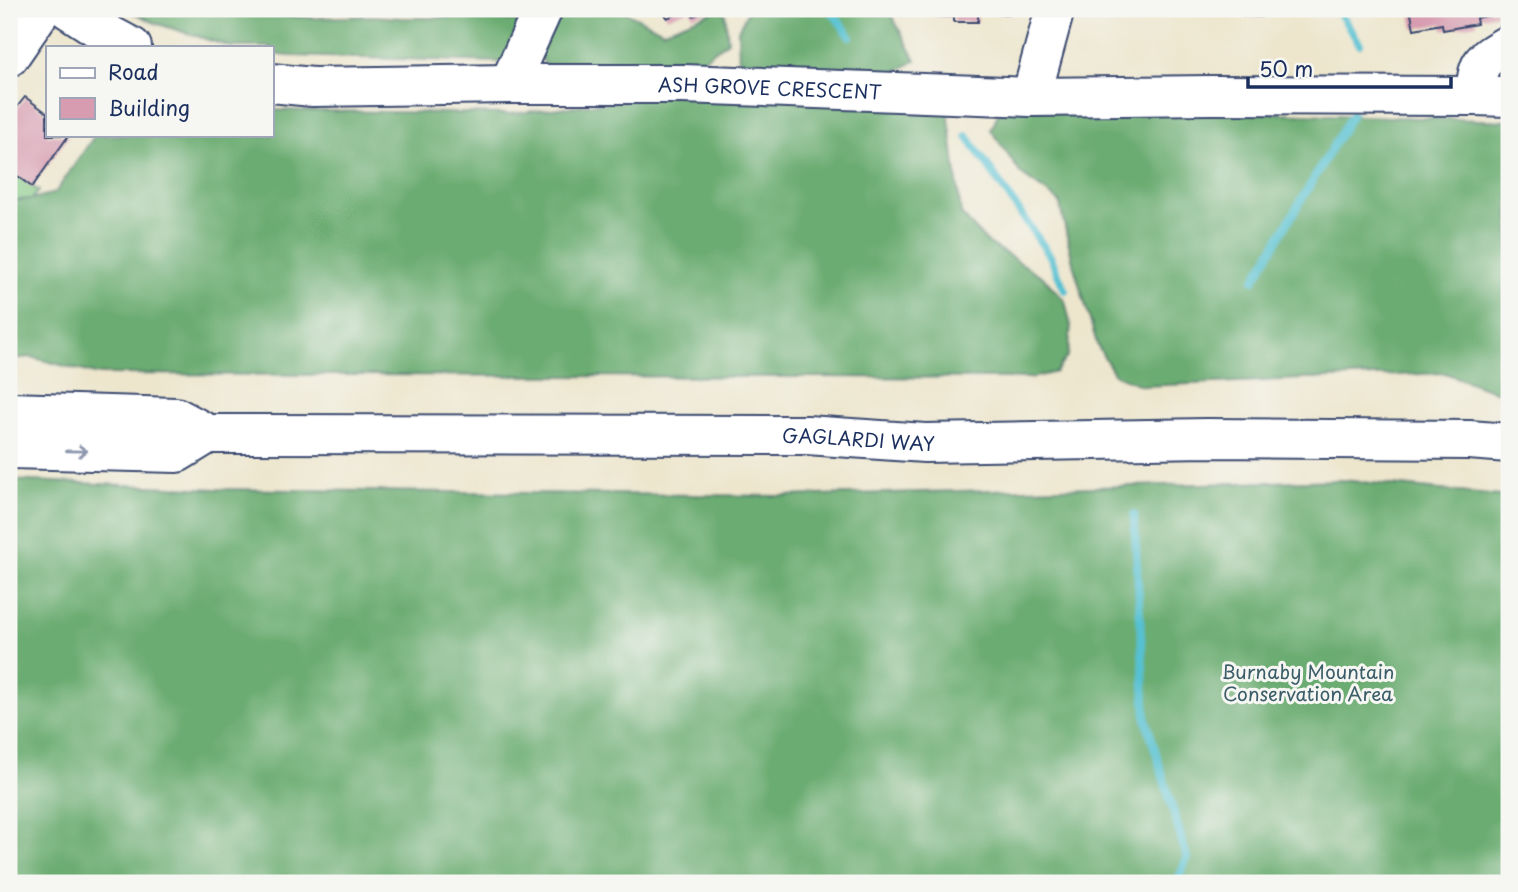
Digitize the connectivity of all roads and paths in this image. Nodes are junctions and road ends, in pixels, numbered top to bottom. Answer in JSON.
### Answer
{"nodes":[{"id":1,"x":42,"y":9,"type":"edge"},
{"id":2,"x":68,"y":9,"type":"edge"},
{"id":3,"x":543,"y":9,"type":"edge"},
{"id":4,"x":1055,"y":9,"type":"edge"},
{"id":5,"x":1509,"y":44,"type":"edge"},
{"id":6,"x":130,"y":46,"type":"edge"},
{"id":7,"x":9,"y":57,"type":"edge"},
{"id":8,"x":273,"y":83,"type":"edge"},
{"id":9,"x":509,"y":84,"type":"junction"},
{"id":10,"x":1031,"y":97,"type":"junction"},
{"id":11,"x":1492,"y":97,"type":"edge"},
{"id":12,"x":9,"y":412,"type":"edge"},
{"id":13,"x":208,"y":434,"type":"junction"},
{"id":14,"x":1509,"y":443,"type":"edge"},
{"id":15,"x":9,"y":449,"type":"edge"}],
"edges":[{"from":1,"to":7,"type":"main road"},
{"from":2,"to":6,"type":"main road"},
{"from":3,"to":9,"type":"main road"},
{"from":4,"to":10,"type":"main road"},
{"from":5,"to":11,"type":"main road","name":"ASH GROVE CRESCENT"},
{"from":8,"to":9,"type":"main road","name":"ASH GROVE CRESCENT"},
{"from":9,"to":10,"type":"main road","name":"ASH GROVE CRESCENT"},
{"from":10,"to":11,"type":"main road","name":"ASH GROVE CRESCENT"},
{"from":12,"to":13,"type":"main road","name":"GAGLARDI WAY"},
{"from":13,"to":14,"type":"main road","name":"GAGLARDI WAY"},
{"from":15,"to":13,"type":"main road","one_way":true}]}
